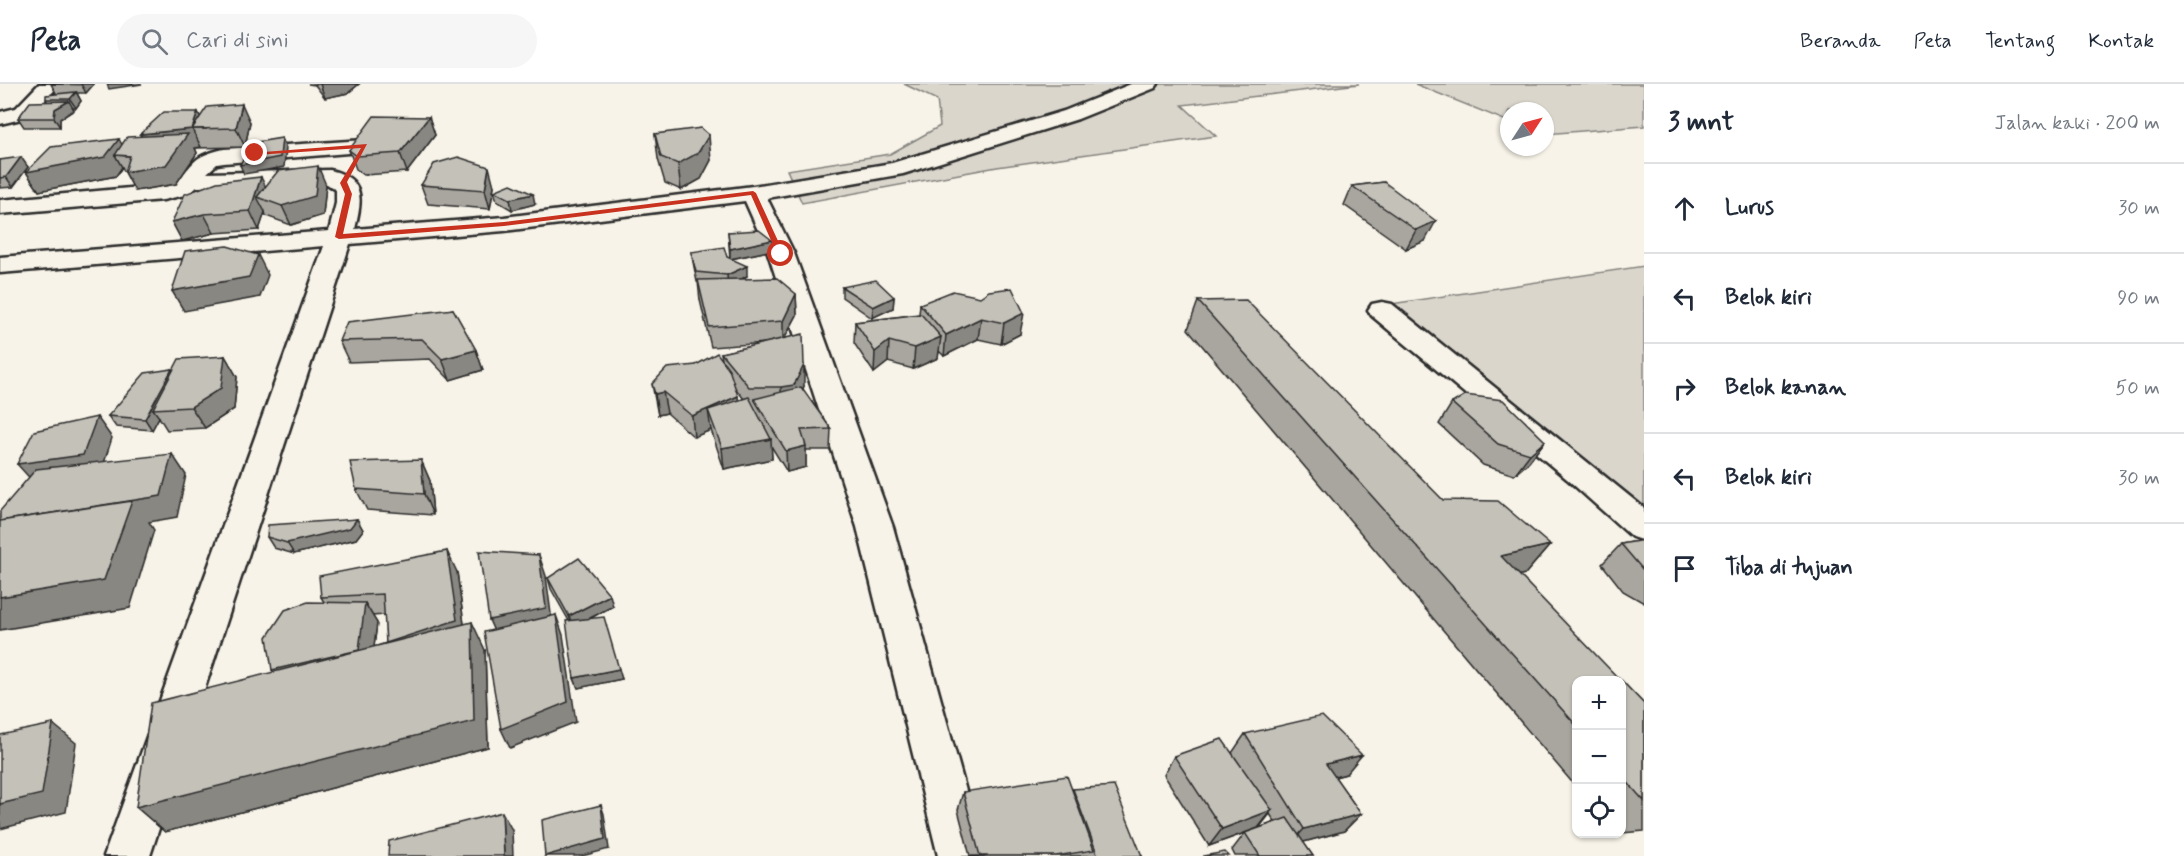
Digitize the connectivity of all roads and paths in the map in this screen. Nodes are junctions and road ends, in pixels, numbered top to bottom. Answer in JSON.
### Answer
{"nodes":[{"id":1,"x":50,"y":84,"type":"edge"},
{"id":2,"x":1148,"y":84,"type":"edge"},
{"id":3,"x":0,"y":118,"type":"edge"},
{"id":4,"x":191,"y":180,"type":"junction"},
{"id":5,"x":343,"y":183,"type":"junction"},
{"id":6,"x":753,"y":193,"type":"junction"},
{"id":7,"x":0,"y":207,"type":"edge"},
{"id":8,"x":339,"y":237,"type":"junction"},
{"id":9,"x":0,"y":265,"type":"edge"},
{"id":10,"x":1382,"y":310,"type":"dead end"},
{"id":11,"x":1644,"y":528,"type":"edge"},
{"id":12,"x":128,"y":856,"type":"edge"},
{"id":13,"x":961,"y":856,"type":"edge"}],
"edges":[{"from":1,"to":3,"type":"street"},
{"from":2,"to":6,"type":"street"},
{"from":4,"to":5,"type":"street"},
{"from":4,"to":5,"type":"street"},
{"from":4,"to":7,"type":"street"},
{"from":5,"to":8,"type":"street"},
{"from":6,"to":8,"type":"street"},
{"from":6,"to":13,"type":"street"},
{"from":8,"to":9,"type":"street"},
{"from":8,"to":12,"type":"street"},
{"from":10,"to":11,"type":"street"}]}
